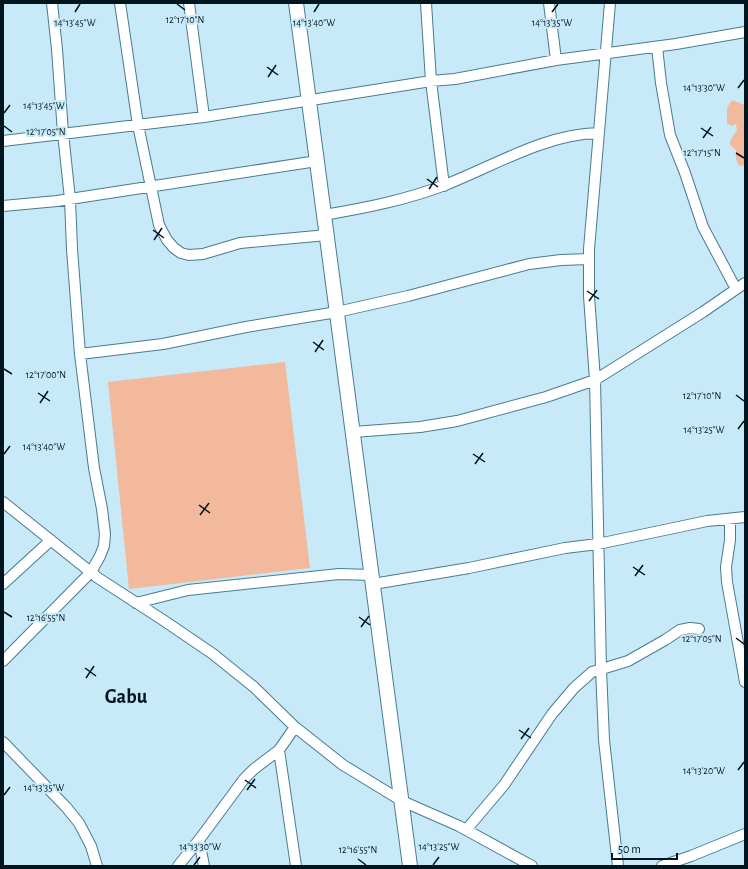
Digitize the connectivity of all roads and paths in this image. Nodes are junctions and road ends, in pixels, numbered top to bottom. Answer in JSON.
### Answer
{"nodes":[{"id":1,"x":52,"y":3,"type":"edge"},
{"id":2,"x":120,"y":3,"type":"edge"},
{"id":3,"x":189,"y":3,"type":"edge"},
{"id":4,"x":296,"y":3,"type":"edge"},
{"id":5,"x":426,"y":3,"type":"edge"},
{"id":6,"x":549,"y":3,"type":"edge"},
{"id":7,"x":610,"y":3,"type":"edge"},
{"id":8,"x":745,"y":32,"type":"edge"},
{"id":9,"x":657,"y":46,"type":"junction"},
{"id":10,"x":606,"y":53,"type":"junction"},
{"id":11,"x":556,"y":60,"type":"junction"},
{"id":12,"x":431,"y":81,"type":"junction"},
{"id":13,"x":309,"y":100,"type":"junction"},
{"id":14,"x":204,"y":117,"type":"junction"},
{"id":15,"x":138,"y":125,"type":"junction"},
{"id":16,"x":63,"y":133,"type":"junction"},
{"id":17,"x":598,"y":133,"type":"junction"},
{"id":18,"x":3,"y":141,"type":"edge"},
{"id":19,"x":317,"y":161,"type":"junction"},
{"id":20,"x":444,"y":186,"type":"junction"},
{"id":21,"x":151,"y":187,"type":"junction"},
{"id":22,"x":70,"y":199,"type":"junction"},
{"id":23,"x":3,"y":206,"type":"edge"},
{"id":24,"x":324,"y":215,"type":"junction"},
{"id":25,"x":327,"y":235,"type":"junction"},
{"id":26,"x":589,"y":259,"type":"junction"},
{"id":27,"x":745,"y":283,"type":"edge"},
{"id":28,"x":736,"y":290,"type":"junction"},
{"id":29,"x":337,"y":312,"type":"junction"},
{"id":30,"x":80,"y":354,"type":"junction"},
{"id":31,"x":595,"y":380,"type":"junction"},
{"id":32,"x":353,"y":432,"type":"junction"},
{"id":33,"x":3,"y":502,"type":"edge"},
{"id":34,"x":745,"y":517,"type":"edge"},
{"id":35,"x":730,"y":518,"type":"junction"},
{"id":36,"x":51,"y":540,"type":"junction"},
{"id":37,"x":598,"y":544,"type":"junction"},
{"id":38,"x":91,"y":572,"type":"junction"},
{"id":39,"x":372,"y":579,"type":"junction"},
{"id":40,"x":3,"y":584,"type":"edge"},
{"id":41,"x":136,"y":603,"type":"junction"},
{"id":42,"x":699,"y":629,"type":"dead end"},
{"id":43,"x":3,"y":661,"type":"edge"},
{"id":44,"x":601,"y":669,"type":"junction"},
{"id":45,"x":745,"y":682,"type":"edge"},
{"id":46,"x":295,"y":727,"type":"junction"},
{"id":47,"x":3,"y":742,"type":"edge"},
{"id":48,"x":279,"y":750,"type":"junction"},
{"id":49,"x":402,"y":801,"type":"junction"},
{"id":50,"x":466,"y":830,"type":"junction"},
{"id":51,"x":745,"y":834,"type":"edge"},
{"id":52,"x":199,"y":840,"type":"junction"},
{"id":53,"x":96,"y":866,"type":"edge"},
{"id":54,"x":178,"y":866,"type":"edge"},
{"id":55,"x":204,"y":866,"type":"edge"},
{"id":56,"x":296,"y":866,"type":"edge"},
{"id":57,"x":410,"y":866,"type":"edge"},
{"id":58,"x":532,"y":866,"type":"edge"},
{"id":59,"x":618,"y":866,"type":"edge"},
{"id":60,"x":662,"y":866,"type":"edge"}],
"edges":[{"from":1,"to":16,"type":"street"},
{"from":2,"to":15,"type":"street"},
{"from":3,"to":14,"type":"street"},
{"from":4,"to":13,"type":"main road"},
{"from":5,"to":12,"type":"street"},
{"from":6,"to":11,"type":"street"},
{"from":7,"to":10,"type":"street"},
{"from":8,"to":9,"type":"street"},
{"from":9,"to":10,"type":"street"},
{"from":9,"to":28,"type":"street"},
{"from":10,"to":11,"type":"street"},
{"from":10,"to":17,"type":"street"},
{"from":11,"to":12,"type":"street"},
{"from":12,"to":13,"type":"street"},
{"from":12,"to":20,"type":"street"},
{"from":13,"to":14,"type":"street"},
{"from":13,"to":19,"type":"main road"},
{"from":14,"to":15,"type":"street"},
{"from":15,"to":16,"type":"street"},
{"from":15,"to":21,"type":"street"},
{"from":16,"to":18,"type":"street"},
{"from":16,"to":22,"type":"street"},
{"from":17,"to":20,"type":"street"},
{"from":17,"to":26,"type":"street"},
{"from":19,"to":21,"type":"street"},
{"from":19,"to":24,"type":"main road"},
{"from":20,"to":24,"type":"street"},
{"from":21,"to":22,"type":"street"},
{"from":21,"to":25,"type":"street"},
{"from":22,"to":23,"type":"street"},
{"from":22,"to":30,"type":"street"},
{"from":24,"to":25,"type":"main road"},
{"from":25,"to":29,"type":"main road"},
{"from":26,"to":29,"type":"street"},
{"from":26,"to":31,"type":"street"},
{"from":27,"to":28,"type":"street"},
{"from":28,"to":31,"type":"street"},
{"from":29,"to":30,"type":"street"},
{"from":29,"to":32,"type":"main road"},
{"from":30,"to":38,"type":"street"},
{"from":31,"to":32,"type":"street"},
{"from":31,"to":37,"type":"street"},
{"from":32,"to":39,"type":"main road"},
{"from":33,"to":36,"type":"street"},
{"from":34,"to":35,"type":"street"},
{"from":35,"to":37,"type":"street"},
{"from":35,"to":45,"type":"street"},
{"from":36,"to":38,"type":"street"},
{"from":36,"to":40,"type":"street"},
{"from":37,"to":39,"type":"street"},
{"from":37,"to":44,"type":"street"},
{"from":38,"to":41,"type":"street"},
{"from":38,"to":43,"type":"street"},
{"from":39,"to":41,"type":"street"},
{"from":39,"to":49,"type":"main road"},
{"from":41,"to":46,"type":"street"},
{"from":42,"to":44,"type":"street"},
{"from":44,"to":50,"type":"street"},
{"from":44,"to":59,"type":"street"},
{"from":46,"to":48,"type":"street"},
{"from":46,"to":49,"type":"street"},
{"from":47,"to":53,"type":"street"},
{"from":48,"to":52,"type":"street"},
{"from":48,"to":56,"type":"street"},
{"from":49,"to":50,"type":"street"},
{"from":49,"to":57,"type":"main road"},
{"from":50,"to":58,"type":"street"},
{"from":51,"to":60,"type":"street"},
{"from":52,"to":54,"type":"street"},
{"from":52,"to":55,"type":"street"}]}
